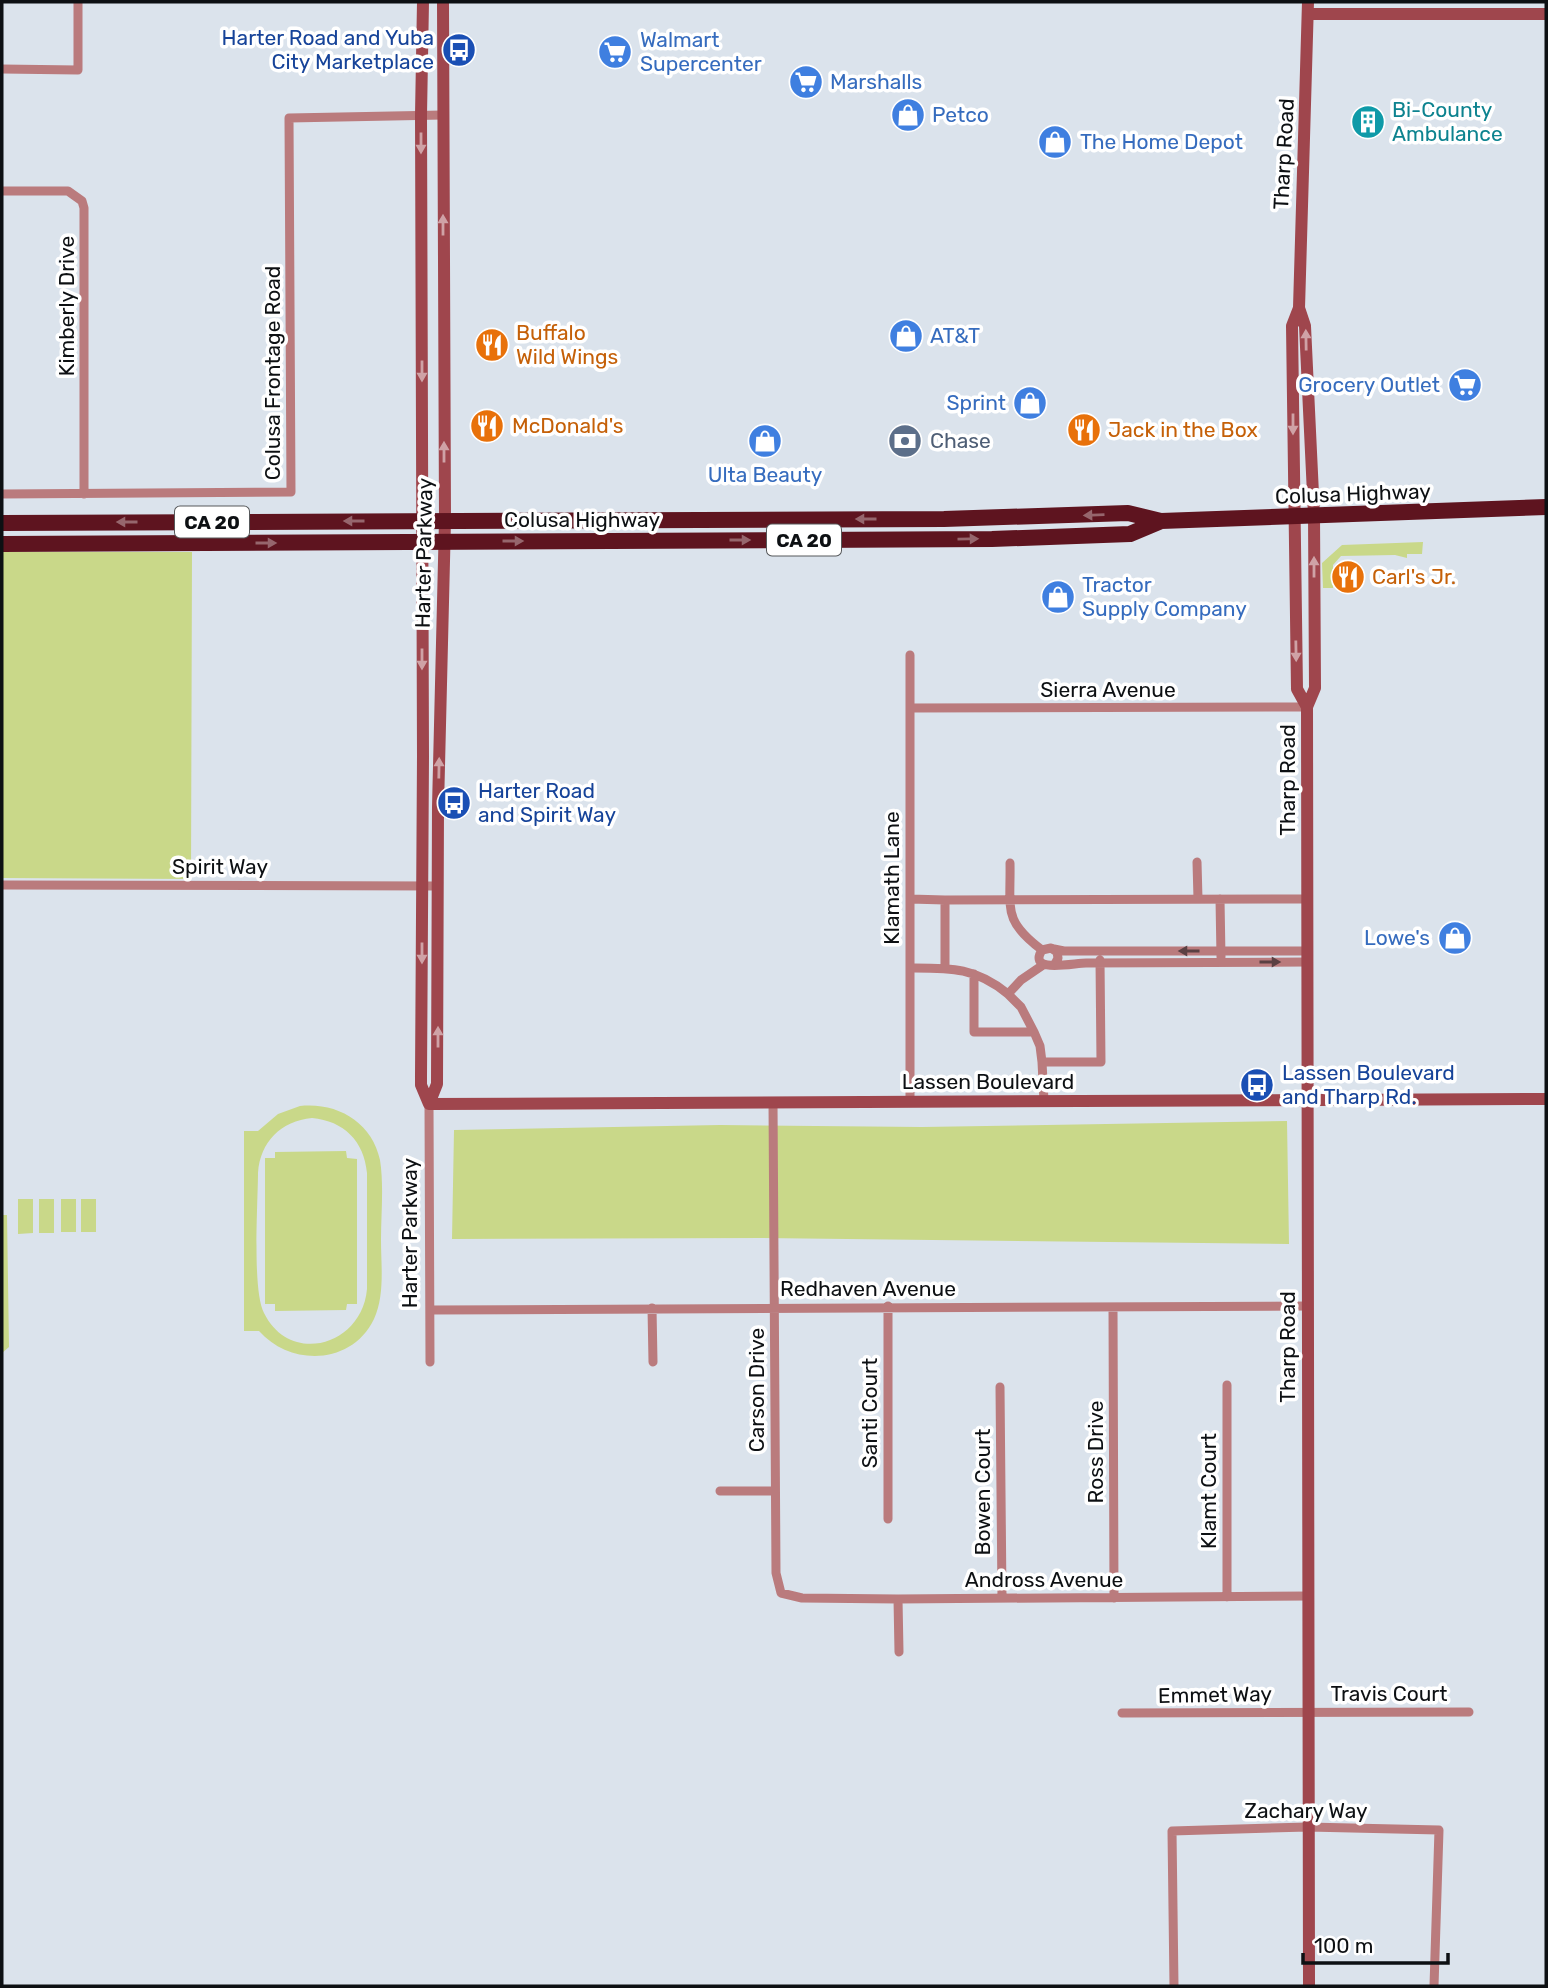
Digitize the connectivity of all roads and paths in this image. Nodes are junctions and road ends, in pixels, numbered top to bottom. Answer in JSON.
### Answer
{"nodes":[{"id":1,"x":78,"y":2,"type":"edge"},
{"id":2,"x":424,"y":2,"type":"edge"},
{"id":3,"x":443,"y":2,"type":"edge"},
{"id":4,"x":1308,"y":8,"type":"edge"},
{"id":5,"x":1546,"y":14,"type":"edge"},
{"id":6,"x":2,"y":69,"type":"edge"},
{"id":7,"x":421,"y":115,"type":"junction"},
{"id":8,"x":443,"y":115,"type":"junction"},
{"id":9,"x":2,"y":191,"type":"edge"},
{"id":10,"x":1299,"y":308,"type":"junction"},
{"id":11,"x":2,"y":494,"type":"edge"},
{"id":12,"x":84,"y":494,"type":"junction"},
{"id":13,"x":1546,"y":508,"type":"edge"},
{"id":14,"x":1314,"y":515,"type":"junction"},
{"id":15,"x":1294,"y":516,"type":"junction"},
{"id":16,"x":445,"y":520,"type":"junction"},
{"id":17,"x":422,"y":521,"type":"junction"},
{"id":18,"x":1161,"y":522,"type":"junction"},
{"id":19,"x":2,"y":523,"type":"edge"},
{"id":20,"x":444,"y":541,"type":"junction"},
{"id":21,"x":422,"y":542,"type":"junction"},
{"id":22,"x":2,"y":544,"type":"edge"},
{"id":23,"x":910,"y":654,"type":"dead end"},
{"id":24,"x":1307,"y":707,"type":"junction"},
{"id":25,"x":910,"y":708,"type":"junction"},
{"id":26,"x":1198,"y":862,"type":"dead end"},
{"id":27,"x":1010,"y":863,"type":"dead end"},
{"id":28,"x":2,"y":885,"type":"edge"},
{"id":29,"x":421,"y":885,"type":"junction"},
{"id":30,"x":438,"y":886,"type":"junction"},
{"id":31,"x":910,"y":899,"type":"junction"},
{"id":32,"x":1198,"y":899,"type":"junction"},
{"id":33,"x":1220,"y":899,"type":"junction"},
{"id":34,"x":1307,"y":899,"type":"junction"},
{"id":35,"x":945,"y":900,"type":"junction"},
{"id":36,"x":1010,"y":900,"type":"junction"},
{"id":37,"x":1054,"y":949,"type":"junction"},
{"id":38,"x":1042,"y":950,"type":"junction"},
{"id":39,"x":1100,"y":951,"type":"junction"},
{"id":40,"x":1221,"y":951,"type":"junction"},
{"id":41,"x":1307,"y":957,"type":"junction"},
{"id":42,"x":1221,"y":962,"type":"junction"},
{"id":43,"x":1100,"y":963,"type":"junction"},
{"id":44,"x":1055,"y":964,"type":"junction"},
{"id":45,"x":1043,"y":965,"type":"junction"},
{"id":46,"x":910,"y":968,"type":"junction"},
{"id":47,"x":945,"y":968,"type":"junction"},
{"id":48,"x":974,"y":974,"type":"junction"},
{"id":49,"x":1008,"y":994,"type":"junction"},
{"id":50,"x":1034,"y":1032,"type":"junction"},
{"id":51,"x":1042,"y":1062,"type":"junction"},
{"id":52,"x":1546,"y":1100,"type":"edge"},
{"id":53,"x":910,"y":1101,"type":"junction"},
{"id":54,"x":1044,"y":1101,"type":"junction"},
{"id":55,"x":1306,"y":1101,"type":"junction"},
{"id":56,"x":773,"y":1102,"type":"junction"},
{"id":57,"x":429,"y":1104,"type":"junction"},
{"id":58,"x":888,"y":1306,"type":"junction"},
{"id":59,"x":1307,"y":1306,"type":"junction"},
{"id":60,"x":774,"y":1307,"type":"junction"},
{"id":61,"x":1113,"y":1307,"type":"junction"},
{"id":62,"x":652,"y":1308,"type":"junction"},
{"id":63,"x":430,"y":1310,"type":"junction"},
{"id":64,"x":430,"y":1362,"type":"dead end"},
{"id":65,"x":653,"y":1363,"type":"dead end"},
{"id":66,"x":1227,"y":1385,"type":"dead end"},
{"id":67,"x":1000,"y":1387,"type":"dead end"},
{"id":68,"x":720,"y":1491,"type":"dead end"},
{"id":69,"x":775,"y":1491,"type":"junction"},
{"id":70,"x":888,"y":1519,"type":"dead end"},
{"id":71,"x":781,"y":1593,"type":"joint"},
{"id":72,"x":1308,"y":1596,"type":"junction"},
{"id":73,"x":1002,"y":1597,"type":"junction"},
{"id":74,"x":1227,"y":1597,"type":"junction"},
{"id":75,"x":1114,"y":1598,"type":"junction"},
{"id":76,"x":898,"y":1599,"type":"junction"},
{"id":77,"x":899,"y":1652,"type":"dead end"},
{"id":78,"x":1309,"y":1712,"type":"junction"},
{"id":79,"x":1469,"y":1712,"type":"dead end"},
{"id":80,"x":1122,"y":1713,"type":"dead end"},
{"id":81,"x":1308,"y":1827,"type":"junction"},
{"id":82,"x":1174,"y":1986,"type":"edge"},
{"id":83,"x":1309,"y":1986,"type":"edge"},
{"id":84,"x":1434,"y":1986,"type":"edge"}],
"edges":[{"from":1,"to":6,"type":"street"},
{"from":2,"to":7,"type":"street","name":"Harter Parkway"},
{"from":3,"to":8,"type":"street","name":"Harter Parkway"},
{"from":4,"to":5,"type":"street"},
{"from":4,"to":10,"type":"street","name":"Tharp Road"},
{"from":7,"to":8,"type":"street","name":"Colusa Frontage Road"},
{"from":7,"to":12,"type":"street","name":"Colusa Frontage Road"},
{"from":7,"to":17,"type":"street","name":"Harter Parkway","one_way":true},
{"from":16,"to":8,"type":"street","name":"Harter Parkway","one_way":true},
{"from":9,"to":12,"type":"street","name":"Kimberly Drive"},
{"from":14,"to":10,"type":"street","name":"Tharp Road","one_way":true},
{"from":10,"to":15,"type":"street","name":"Tharp Road","one_way":true},
{"from":11,"to":12,"type":"street","name":"Colusa Frontage Road"},
{"from":13,"to":14,"type":"highway","name":"Colusa Highway","number":"CA 20"},
{"from":14,"to":15,"type":"highway","name":"Colusa Highway","number":"CA 20"},
{"from":24,"to":14,"type":"street","name":"Tharp Road","one_way":true},
{"from":15,"to":18,"type":"highway","name":"Colusa Highway","number":"CA 20"},
{"from":15,"to":24,"type":"street","name":"Tharp Road","one_way":true},
{"from":16,"to":17,"type":"highway","name":"Colusa Highway","number":"CA 20"},
{"from":18,"to":16,"type":"highway","name":"Colusa Highway","number":"CA 20","one_way":true},
{"from":16,"to":20,"type":"street","name":"Harter Parkway"},
{"from":17,"to":19,"type":"highway","number":"CA 20","one_way":true},
{"from":17,"to":21,"type":"street","name":"Harter Parkway"},
{"from":20,"to":18,"type":"highway","name":"Colusa Highway","number":"CA 20","one_way":true},
{"from":20,"to":21,"type":"highway","name":"Colusa Highway","number":"CA 20"},
{"from":30,"to":20,"type":"street","name":"Harter Parkway","one_way":true},
{"from":22,"to":21,"type":"highway","name":"Colusa Highway","number":"CA 20","one_way":true},
{"from":21,"to":29,"type":"street","name":"Harter Parkway","one_way":true},
{"from":23,"to":25,"type":"street","name":"Klamath Lane"},
{"from":24,"to":25,"type":"street","name":"Sierra Avenue"},
{"from":24,"to":34,"type":"street","name":"Tharp Road"},
{"from":25,"to":31,"type":"street","name":"Klamath Lane"},
{"from":26,"to":32,"type":"street"},
{"from":27,"to":36,"type":"street"},
{"from":28,"to":29,"type":"street","name":"Spirit Way"},
{"from":29,"to":30,"type":"street","name":"Spirit Way"},
{"from":29,"to":57,"type":"street","name":"Harter Parkway","one_way":true},
{"from":57,"to":30,"type":"street","name":"Harter Parkway","one_way":true},
{"from":31,"to":35,"type":"street"},
{"from":31,"to":46,"type":"street","name":"Klamath Lane"},
{"from":32,"to":33,"type":"street"},
{"from":32,"to":36,"type":"street"},
{"from":33,"to":34,"type":"street"},
{"from":33,"to":40,"type":"street"},
{"from":34,"to":41,"type":"street","name":"Tharp Road"},
{"from":35,"to":36,"type":"street"},
{"from":35,"to":47,"type":"street"},
{"from":36,"to":38,"type":"street"},
{"from":37,"to":38,"type":"street"},
{"from":37,"to":39,"type":"street"},
{"from":37,"to":44,"type":"street"},
{"from":38,"to":45,"type":"street"},
{"from":40,"to":39,"type":"street","one_way":true},
{"from":39,"to":43,"type":"street"},
{"from":40,"to":41,"type":"street"},
{"from":40,"to":42,"type":"street"},
{"from":42,"to":41,"type":"street","one_way":true},
{"from":41,"to":55,"type":"street","name":"Tharp Road"},
{"from":42,"to":43,"type":"street"},
{"from":43,"to":44,"type":"street"},
{"from":43,"to":51,"type":"street"},
{"from":44,"to":45,"type":"street"},
{"from":45,"to":49,"type":"street"},
{"from":46,"to":47,"type":"street"},
{"from":46,"to":53,"type":"street","name":"Klamath Lane"},
{"from":47,"to":48,"type":"street"},
{"from":48,"to":49,"type":"street"},
{"from":48,"to":50,"type":"street"},
{"from":49,"to":50,"type":"street"},
{"from":50,"to":51,"type":"street"},
{"from":51,"to":54,"type":"street"},
{"from":52,"to":55,"type":"street","name":"Lassen Boulevard"},
{"from":53,"to":54,"type":"street","name":"Lassen Boulevard"},
{"from":53,"to":56,"type":"street","name":"Lassen Boulevard"},
{"from":54,"to":55,"type":"street","name":"Lassen Boulevard"},
{"from":55,"to":59,"type":"street","name":"Tharp Road"},
{"from":56,"to":57,"type":"street","name":"Lassen Boulevard"},
{"from":56,"to":60,"type":"street","name":"Carson Drive"},
{"from":57,"to":63,"type":"street","name":"Harter Parkway"},
{"from":58,"to":60,"type":"street","name":"Redhaven Avenue"},
{"from":58,"to":61,"type":"street","name":"Redhaven Avenue"},
{"from":58,"to":70,"type":"street","name":"Santi Court"},
{"from":59,"to":61,"type":"street","name":"Redhaven Avenue"},
{"from":59,"to":72,"type":"street","name":"Tharp Road"},
{"from":60,"to":62,"type":"street","name":"Redhaven Avenue"},
{"from":60,"to":69,"type":"street","name":"Carson Drive"},
{"from":61,"to":75,"type":"street","name":"Ross Drive"},
{"from":62,"to":63,"type":"street","name":"Redhaven Avenue"},
{"from":62,"to":65,"type":"street"},
{"from":63,"to":64,"type":"street","name":"Harter Parkway"},
{"from":66,"to":74,"type":"street","name":"Klamt Court"},
{"from":67,"to":73,"type":"street","name":"Bowen Court"},
{"from":68,"to":69,"type":"street"},
{"from":69,"to":71,"type":"street","name":"Carson Drive"},
{"from":71,"to":76,"type":"street","name":"Andross Avenue"},
{"from":72,"to":74,"type":"street","name":"Andross Avenue"},
{"from":72,"to":78,"type":"street","name":"Tharp Road"},
{"from":73,"to":75,"type":"street","name":"Andross Avenue"},
{"from":73,"to":76,"type":"street","name":"Andross Avenue"},
{"from":74,"to":75,"type":"street","name":"Andross Avenue"},
{"from":76,"to":77,"type":"street"},
{"from":78,"to":79,"type":"street","name":"Travis Court"},
{"from":78,"to":80,"type":"street","name":"Emmet Way"},
{"from":78,"to":81,"type":"street","name":"Tharp Road"},
{"from":81,"to":82,"type":"street","name":"Zachary Way"},
{"from":81,"to":83,"type":"street","name":"Tharp Road"},
{"from":81,"to":84,"type":"street","name":"Zachary Way"}]}
